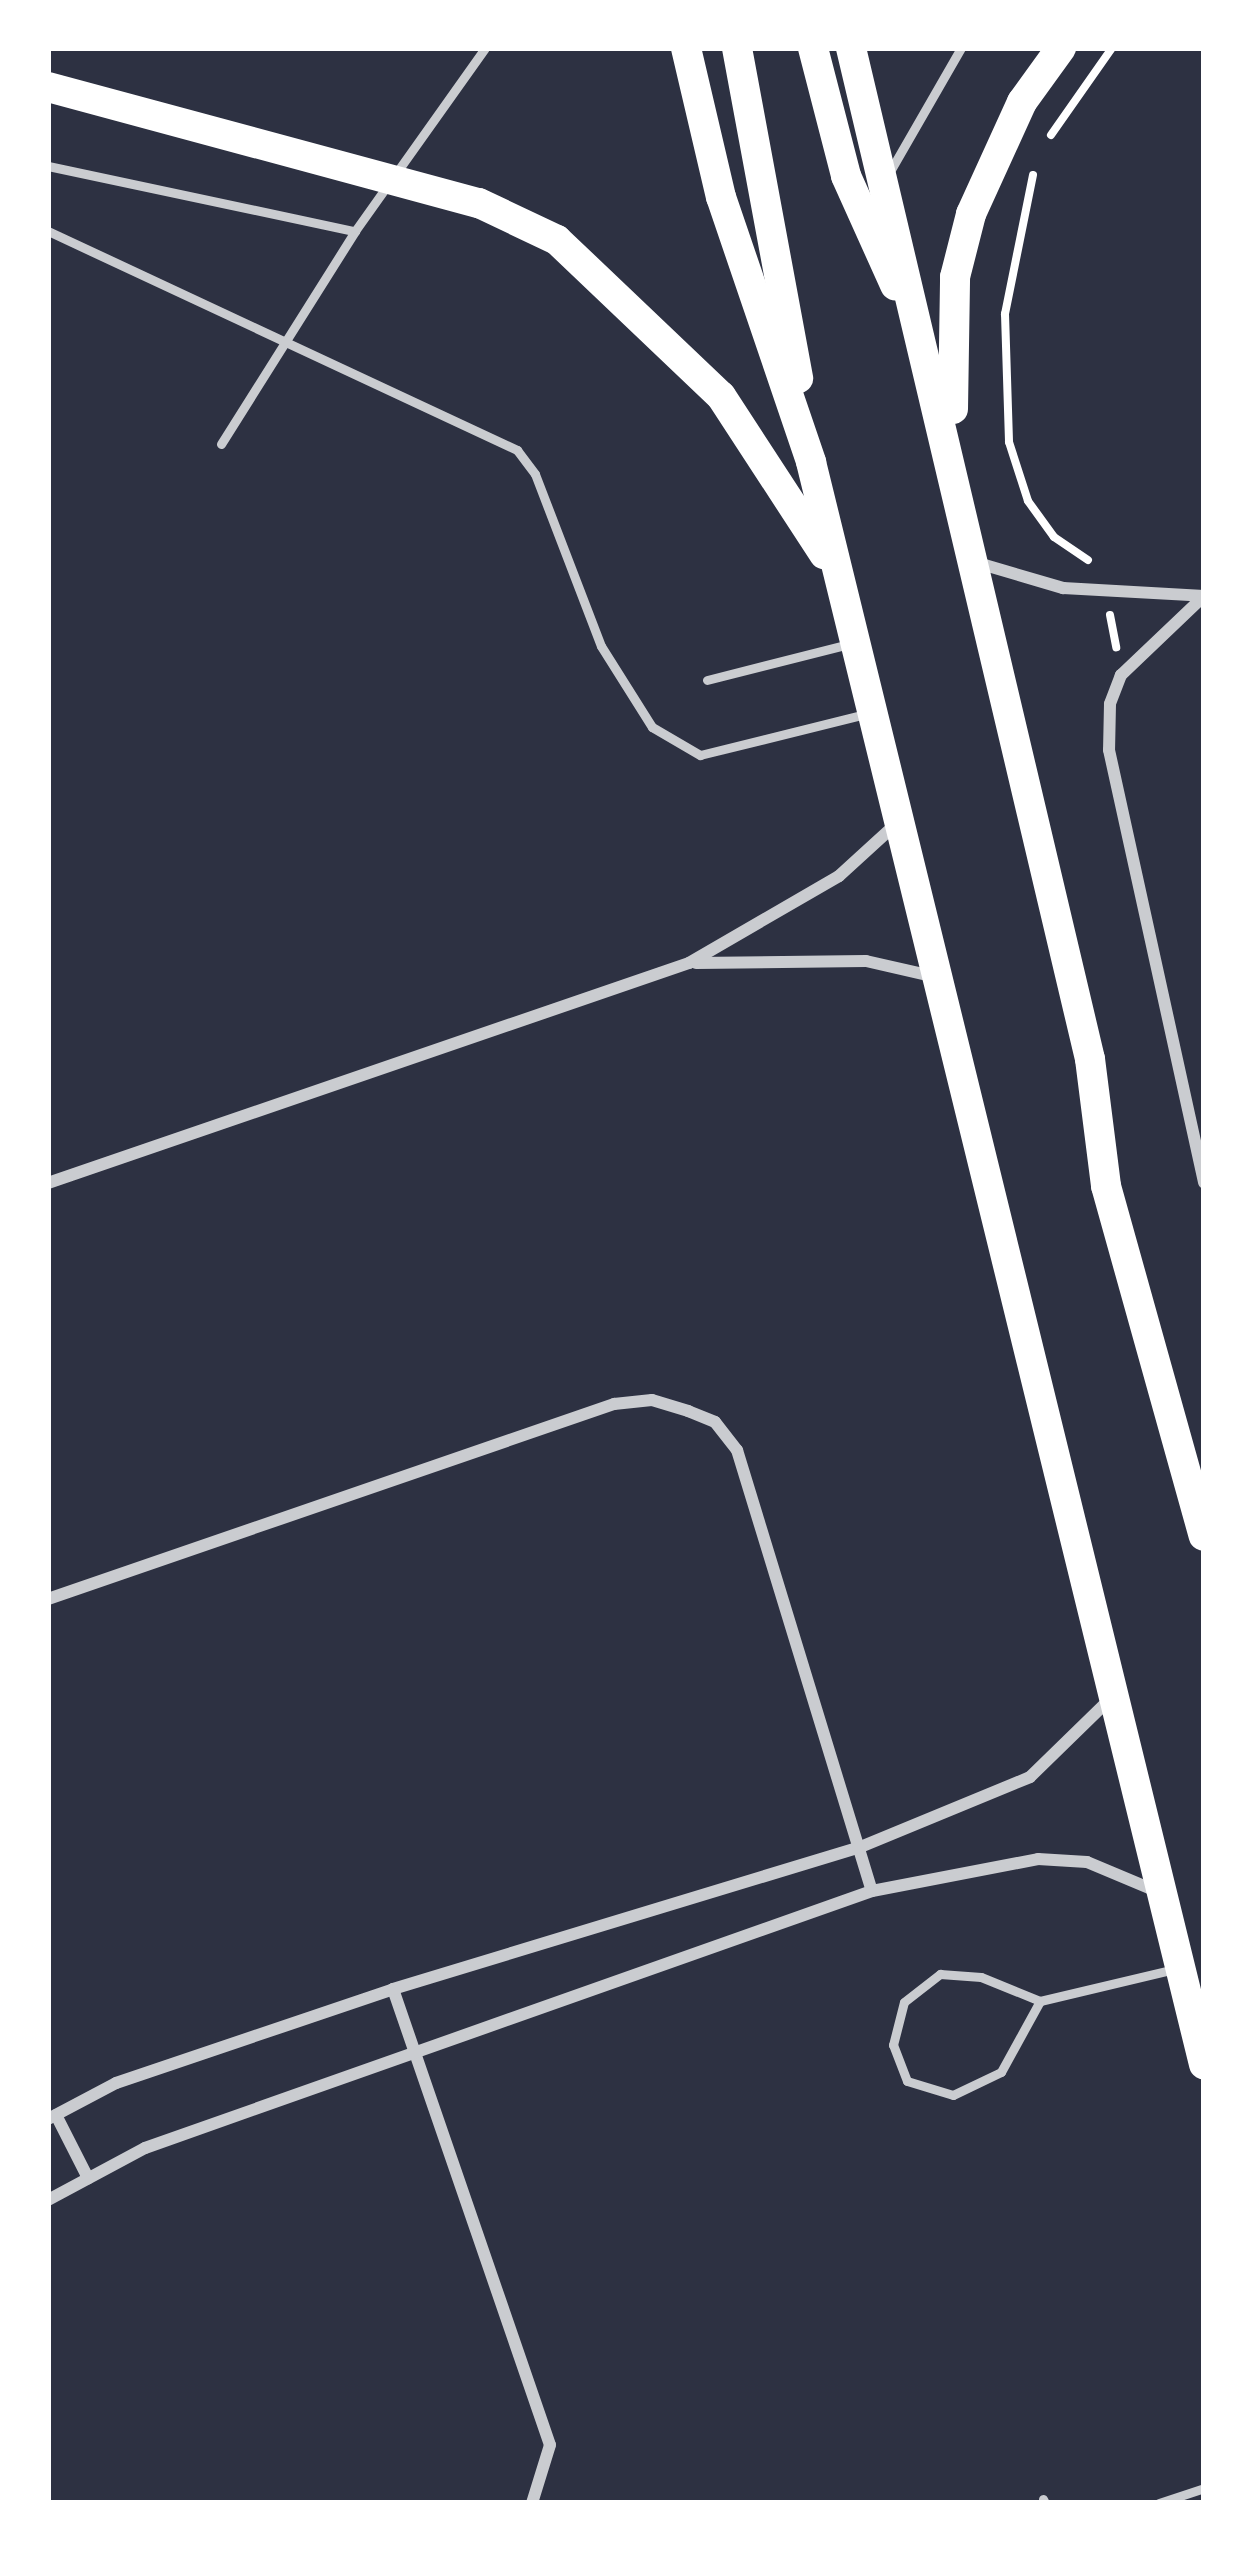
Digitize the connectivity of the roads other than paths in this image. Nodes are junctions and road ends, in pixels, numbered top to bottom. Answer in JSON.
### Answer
{"nodes":[{"id":1,"x":485,"y":48,"type":"edge"},
{"id":2,"x":686,"y":48,"type":"edge"},
{"id":3,"x":737,"y":48,"type":"edge"},
{"id":4,"x":813,"y":48,"type":"edge"},
{"id":5,"x":851,"y":48,"type":"edge"},
{"id":6,"x":961,"y":48,"type":"edge"},
{"id":7,"x":1061,"y":48,"type":"edge"},
{"id":8,"x":48,"y":87,"type":"edge"},
{"id":9,"x":48,"y":166,"type":"edge"},
{"id":10,"x":884,"y":182,"type":"junction"},
{"id":11,"x":48,"y":230,"type":"edge"},
{"id":12,"x":355,"y":231,"type":"junction"},
{"id":13,"x":924,"y":350,"type":"junction"},
{"id":14,"x":221,"y":444,"type":"dead end"},
{"id":15,"x":811,"y":462,"type":"junction"},
{"id":16,"x":962,"y":510,"type":"junction"},
{"id":17,"x":976,"y":562,"type":"junction"},
{"id":18,"x":838,"y":575,"type":"junction"},
{"id":19,"x":1204,"y":596,"type":"edge"},
{"id":20,"x":854,"y":643,"type":"junction"},
{"id":21,"x":707,"y":680,"type":"dead end"},
{"id":22,"x":872,"y":714,"type":"junction"},
{"id":23,"x":898,"y":823,"type":"junction"},
{"id":24,"x":689,"y":963,"type":"junction"},
{"id":25,"x":939,"y":977,"type":"junction"},
{"id":26,"x":48,"y":1183,"type":"edge"},
{"id":27,"x":1204,"y":1183,"type":"edge"},
{"id":28,"x":1204,"y":1536,"type":"edge"},
{"id":29,"x":48,"y":1599,"type":"edge"},
{"id":30,"x":1116,"y":1694,"type":"junction"},
{"id":31,"x":859,"y":1848,"type":"junction"},
{"id":32,"x":872,"y":1892,"type":"junction"},
{"id":33,"x":1166,"y":1895,"type":"junction"},
{"id":34,"x":1190,"y":1984,"type":"edge"},
{"id":35,"x":392,"y":1989,"type":"junction"},
{"id":36,"x":1040,"y":2001,"type":"junction"},
{"id":37,"x":412,"y":2049,"type":"junction"},
{"id":38,"x":1204,"y":2064,"type":"edge"},
{"id":39,"x":52,"y":2117,"type":"edge"},
{"id":40,"x":88,"y":2179,"type":"junction"},
{"id":41,"x":48,"y":2200,"type":"edge"},
{"id":42,"x":1204,"y":2488,"type":"edge"},
{"id":43,"x":532,"y":2503,"type":"edge"},
{"id":44,"x":1160,"y":2503,"type":"edge"}],
"edges":[{"from":1,"to":12,"type":"lane"},
{"from":2,"to":15,"type":"highway"},
{"from":3,"to":15,"type":"highway"},
{"from":4,"to":13,"type":"highway"},
{"from":5,"to":10,"type":"highway"},
{"from":6,"to":10,"type":"lane"},
{"from":7,"to":16,"type":"highway"},
{"from":8,"to":18,"type":"highway"},
{"from":9,"to":12,"type":"lane"},
{"from":10,"to":13,"type":"highway"},
{"from":11,"to":22,"type":"lane"},
{"from":12,"to":14,"type":"lane"},
{"from":13,"to":16,"type":"highway"},
{"from":15,"to":18,"type":"highway"},
{"from":16,"to":17,"type":"highway"},
{"from":17,"to":19,"type":"street"},
{"from":17,"to":28,"type":"highway"},
{"from":18,"to":20,"type":"highway"},
{"from":19,"to":27,"type":"street"},
{"from":20,"to":21,"type":"lane"},
{"from":20,"to":22,"type":"highway"},
{"from":22,"to":23,"type":"highway"},
{"from":23,"to":24,"type":"street"},
{"from":23,"to":25,"type":"highway"},
{"from":24,"to":25,"type":"street"},
{"from":24,"to":26,"type":"street"},
{"from":25,"to":30,"type":"highway"},
{"from":29,"to":31,"type":"street"},
{"from":30,"to":31,"type":"street"},
{"from":30,"to":33,"type":"highway"},
{"from":31,"to":32,"type":"street"},
{"from":31,"to":35,"type":"street"},
{"from":32,"to":33,"type":"street"},
{"from":32,"to":37,"type":"street"},
{"from":33,"to":34,"type":"highway"},
{"from":34,"to":36,"type":"lane"},
{"from":34,"to":38,"type":"highway"},
{"from":35,"to":37,"type":"street"},
{"from":35,"to":39,"type":"street"},
{"from":36,"to":36,"type":"lane"},
{"from":37,"to":40,"type":"street"},
{"from":37,"to":43,"type":"street"},
{"from":39,"to":40,"type":"street"},
{"from":40,"to":41,"type":"street"},
{"from":42,"to":44,"type":"lane"}]}
